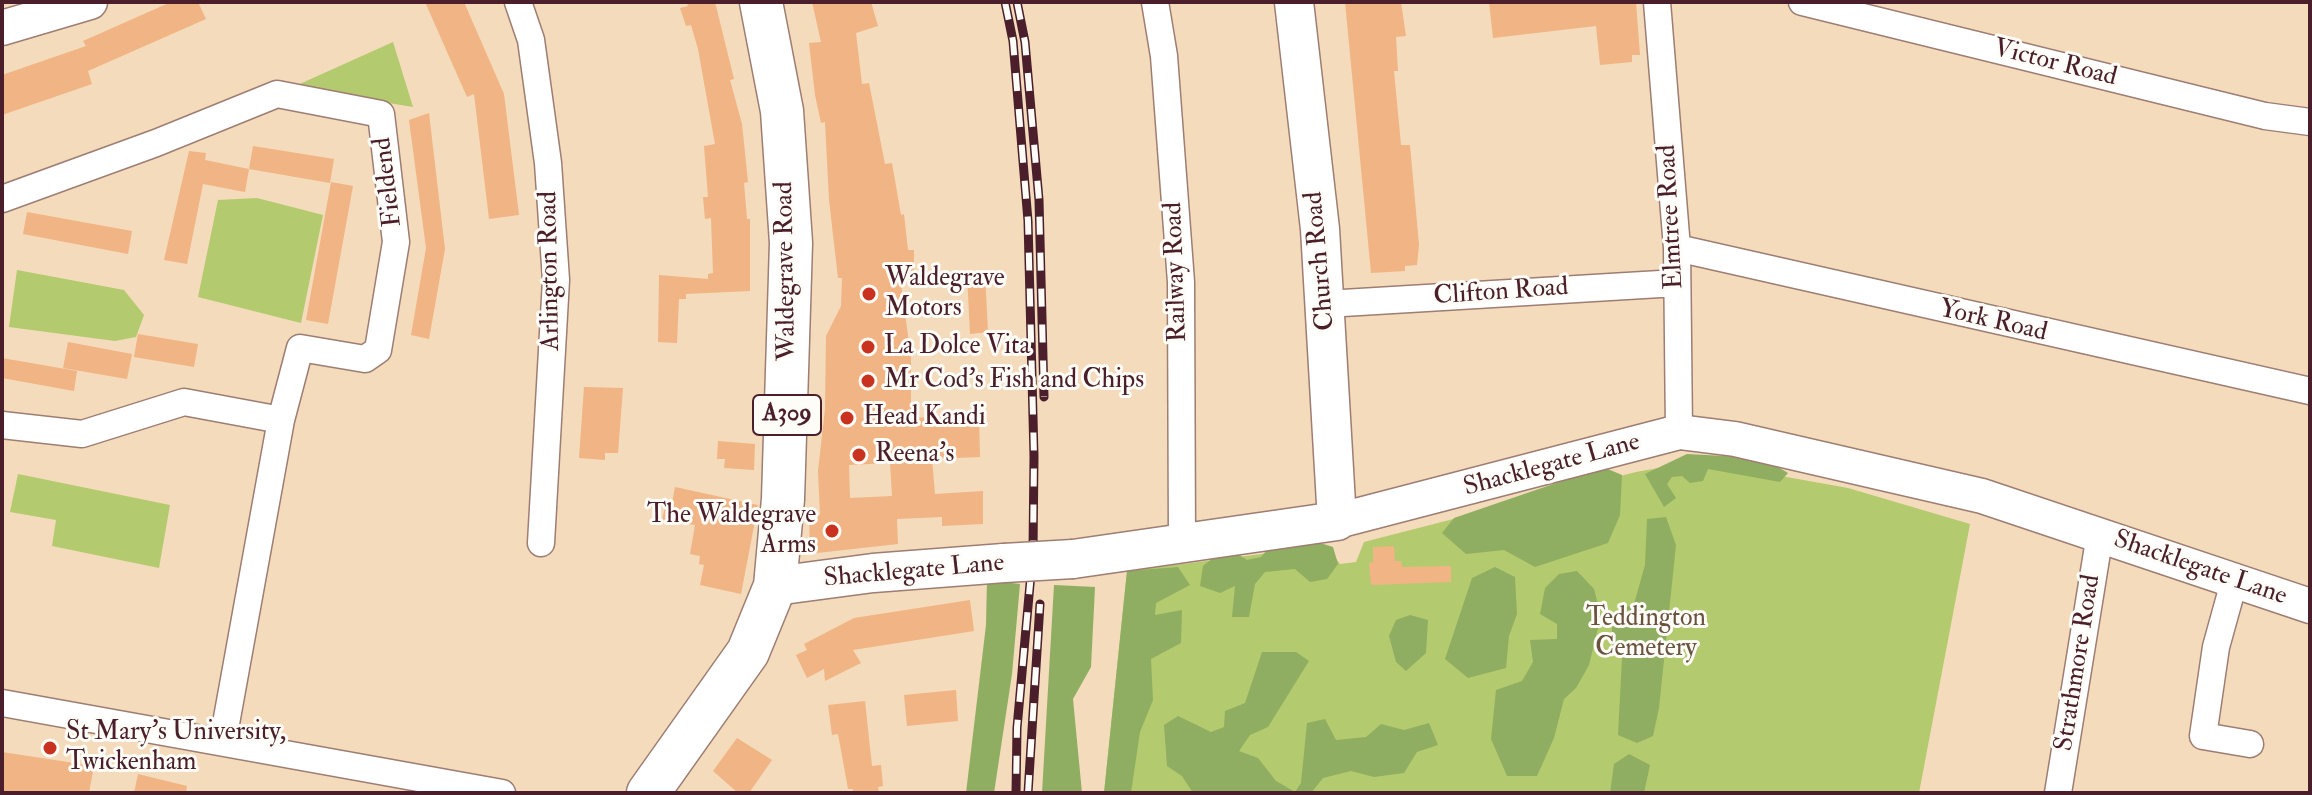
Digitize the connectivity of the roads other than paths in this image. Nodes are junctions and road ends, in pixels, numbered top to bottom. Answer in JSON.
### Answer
{"nodes":[{"id":1,"x":90,"y":2,"type":"edge"},
{"id":2,"x":518,"y":2,"type":"edge"},
{"id":3,"x":761,"y":2,"type":"edge"},
{"id":4,"x":1155,"y":2,"type":"edge"},
{"id":5,"x":1294,"y":2,"type":"edge"},
{"id":6,"x":1657,"y":2,"type":"edge"},
{"id":7,"x":1802,"y":2,"type":"edge"},
{"id":8,"x":2,"y":28,"type":"edge"},
{"id":9,"x":2310,"y":122,"type":"edge"},
{"id":10,"x":2,"y":199,"type":"edge"},
{"id":11,"x":1677,"y":248,"type":"junction"},
{"id":12,"x":1677,"y":283,"type":"junction"},
{"id":13,"x":1326,"y":304,"type":"junction"},
{"id":14,"x":2310,"y":391,"type":"edge"},
{"id":15,"x":281,"y":420,"type":"junction"},
{"id":16,"x":2,"y":425,"type":"edge"},
{"id":17,"x":1679,"y":432,"type":"junction"},
{"id":18,"x":1337,"y":521,"type":"junction"},
{"id":19,"x":2100,"y":534,"type":"junction"},
{"id":20,"x":541,"y":543,"type":"dead end"},
{"id":21,"x":1182,"y":543,"type":"junction"},
{"id":22,"x":2234,"y":582,"type":"junction"},
{"id":23,"x":775,"y":586,"type":"junction"},
{"id":24,"x":2310,"y":606,"type":"edge"},
{"id":25,"x":2,"y":703,"type":"edge"},
{"id":26,"x":223,"y":740,"type":"junction"},
{"id":27,"x":2250,"y":744,"type":"dead end"},
{"id":28,"x":649,"y":792,"type":"edge"},
{"id":29,"x":502,"y":793,"type":"edge"},
{"id":30,"x":2058,"y":793,"type":"edge"}],
"edges":[{"from":1,"to":8,"type":"street"},
{"from":2,"to":20,"type":"street","name":"Arlington Road"},
{"from":3,"to":23,"type":"main road","name":"Waldegrave Road","number":"A309"},
{"from":4,"to":21,"type":"street","name":"Railway Road"},
{"from":5,"to":13,"type":"main road","name":"Church Road"},
{"from":6,"to":11,"type":"street","name":"Elmtree Road"},
{"from":7,"to":9,"type":"street","name":"Victor Road"},
{"from":10,"to":15,"type":"street","name":"Fieldend"},
{"from":11,"to":12,"type":"street","name":"Elmtree Road"},
{"from":11,"to":14,"type":"street","name":"York Road"},
{"from":12,"to":13,"type":"street","name":"Clifton Road"},
{"from":12,"to":17,"type":"street","name":"Elmtree Road"},
{"from":13,"to":18,"type":"main road","name":"Church Road"},
{"from":15,"to":16,"type":"street"},
{"from":15,"to":26,"type":"street","name":"Fieldend"},
{"from":17,"to":18,"type":"street","name":"Shacklegate Lane"},
{"from":17,"to":19,"type":"street","name":"Shacklegate Lane"},
{"from":18,"to":21,"type":"main road","name":"Shacklegate Lane"},
{"from":19,"to":22,"type":"street","name":"Shacklegate Lane"},
{"from":19,"to":30,"type":"street","name":"Strathmore Road"},
{"from":21,"to":23,"type":"main road","name":"Shacklegate Lane","bridge":true},
{"from":22,"to":24,"type":"street","name":"Shacklegate Lane"},
{"from":22,"to":27,"type":"street"},
{"from":23,"to":28,"type":"main road","name":"Waldegrave Road","number":"A309"},
{"from":25,"to":26,"type":"street"},
{"from":26,"to":29,"type":"street"}]}
